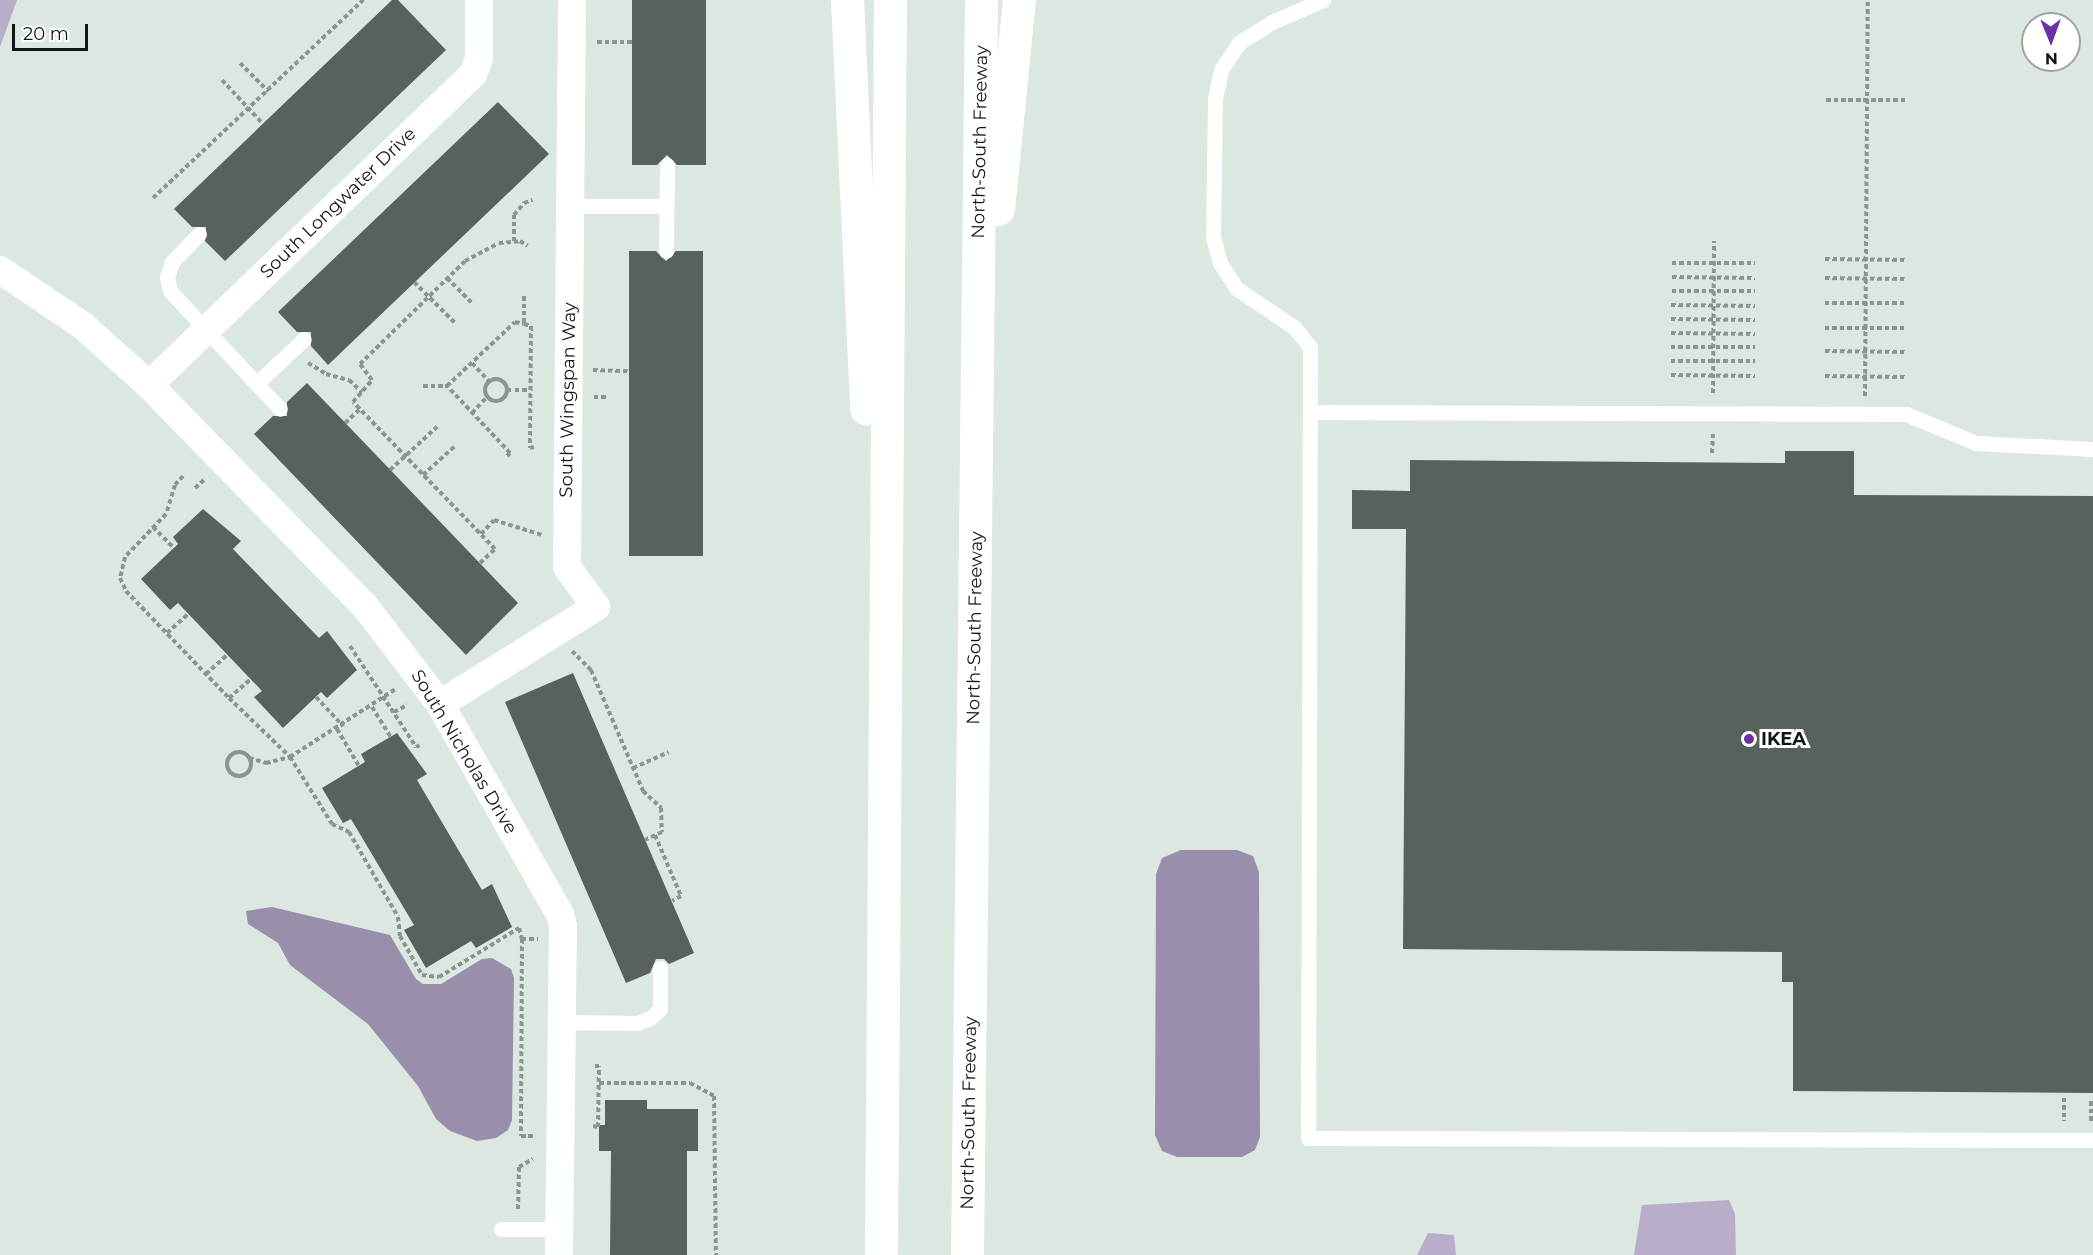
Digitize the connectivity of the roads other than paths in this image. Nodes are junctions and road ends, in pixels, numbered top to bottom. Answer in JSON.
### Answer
{"nodes":[{"id":1,"x":479,"y":0,"type":"edge"},
{"id":2,"x":572,"y":0,"type":"edge"},
{"id":3,"x":847,"y":0,"type":"edge"},
{"id":4,"x":890,"y":0,"type":"edge"},
{"id":5,"x":981,"y":0,"type":"edge"},
{"id":6,"x":1019,"y":0,"type":"edge"},
{"id":7,"x":1323,"y":0,"type":"edge"},
{"id":8,"x":667,"y":165,"type":"dead end"},
{"id":9,"x":571,"y":206,"type":"junction"},
{"id":10,"x":666,"y":206,"type":"junction"},
{"id":11,"x":199,"y":234,"type":"dead end"},
{"id":12,"x":666,"y":251,"type":"dead end"},
{"id":13,"x":0,"y":270,"type":"edge"},
{"id":14,"x":206,"y":330,"type":"junction"},
{"id":15,"x":304,"y":339,"type":"dead end"},
{"id":16,"x":257,"y":383,"type":"junction"},
{"id":17,"x":149,"y":385,"type":"junction"},
{"id":18,"x":280,"y":409,"type":"dead end"},
{"id":19,"x":1310,"y":412,"type":"junction"},
{"id":20,"x":977,"y":417,"type":"junction"},
{"id":21,"x":2093,"y":449,"type":"edge"},
{"id":22,"x":440,"y":704,"type":"junction"},
{"id":23,"x":883,"y":789,"type":"junction"},
{"id":24,"x":660,"y":968,"type":"dead end"},
{"id":25,"x":562,"y":1022,"type":"junction"},
{"id":26,"x":2093,"y":1140,"type":"edge"},
{"id":27,"x":501,"y":1229,"type":"dead end"},
{"id":28,"x":559,"y":1242,"type":"edge"},
{"id":29,"x":881,"y":1255,"type":"edge"},
{"id":30,"x":967,"y":1255,"type":"edge"}],
"edges":[{"from":1,"to":14,"type":"street","name":"South Longwater Drive"},
{"from":2,"to":9,"type":"street","name":"South Wingspan Way"},
{"from":3,"to":23,"type":"highway"},
{"from":4,"to":23,"type":"highway"},
{"from":5,"to":20,"type":"highway","name":"North-South Freeway"},
{"from":6,"to":20,"type":"highway"},
{"from":7,"to":19,"type":"lane"},
{"from":8,"to":10,"type":"lane"},
{"from":9,"to":10,"type":"lane"},
{"from":9,"to":22,"type":"street","name":"South Wingspan Way"},
{"from":10,"to":12,"type":"lane"},
{"from":11,"to":14,"type":"lane"},
{"from":13,"to":17,"type":"street","name":"South Nicholas Drive"},
{"from":14,"to":16,"type":"lane"},
{"from":14,"to":17,"type":"street","name":"South Longwater Drive"},
{"from":15,"to":16,"type":"lane"},
{"from":16,"to":18,"type":"lane"},
{"from":17,"to":22,"type":"street","name":"South Nicholas Drive"},
{"from":19,"to":21,"type":"lane"},
{"from":19,"to":26,"type":"lane"},
{"from":20,"to":30,"type":"highway","name":"North-South Freeway"},
{"from":22,"to":25,"type":"street","name":"South Nicholas Drive"},
{"from":23,"to":29,"type":"highway"},
{"from":24,"to":25,"type":"lane"},
{"from":25,"to":28,"type":"street","name":"South Nicholas Drive"},
{"from":27,"to":28,"type":"lane"}]}
